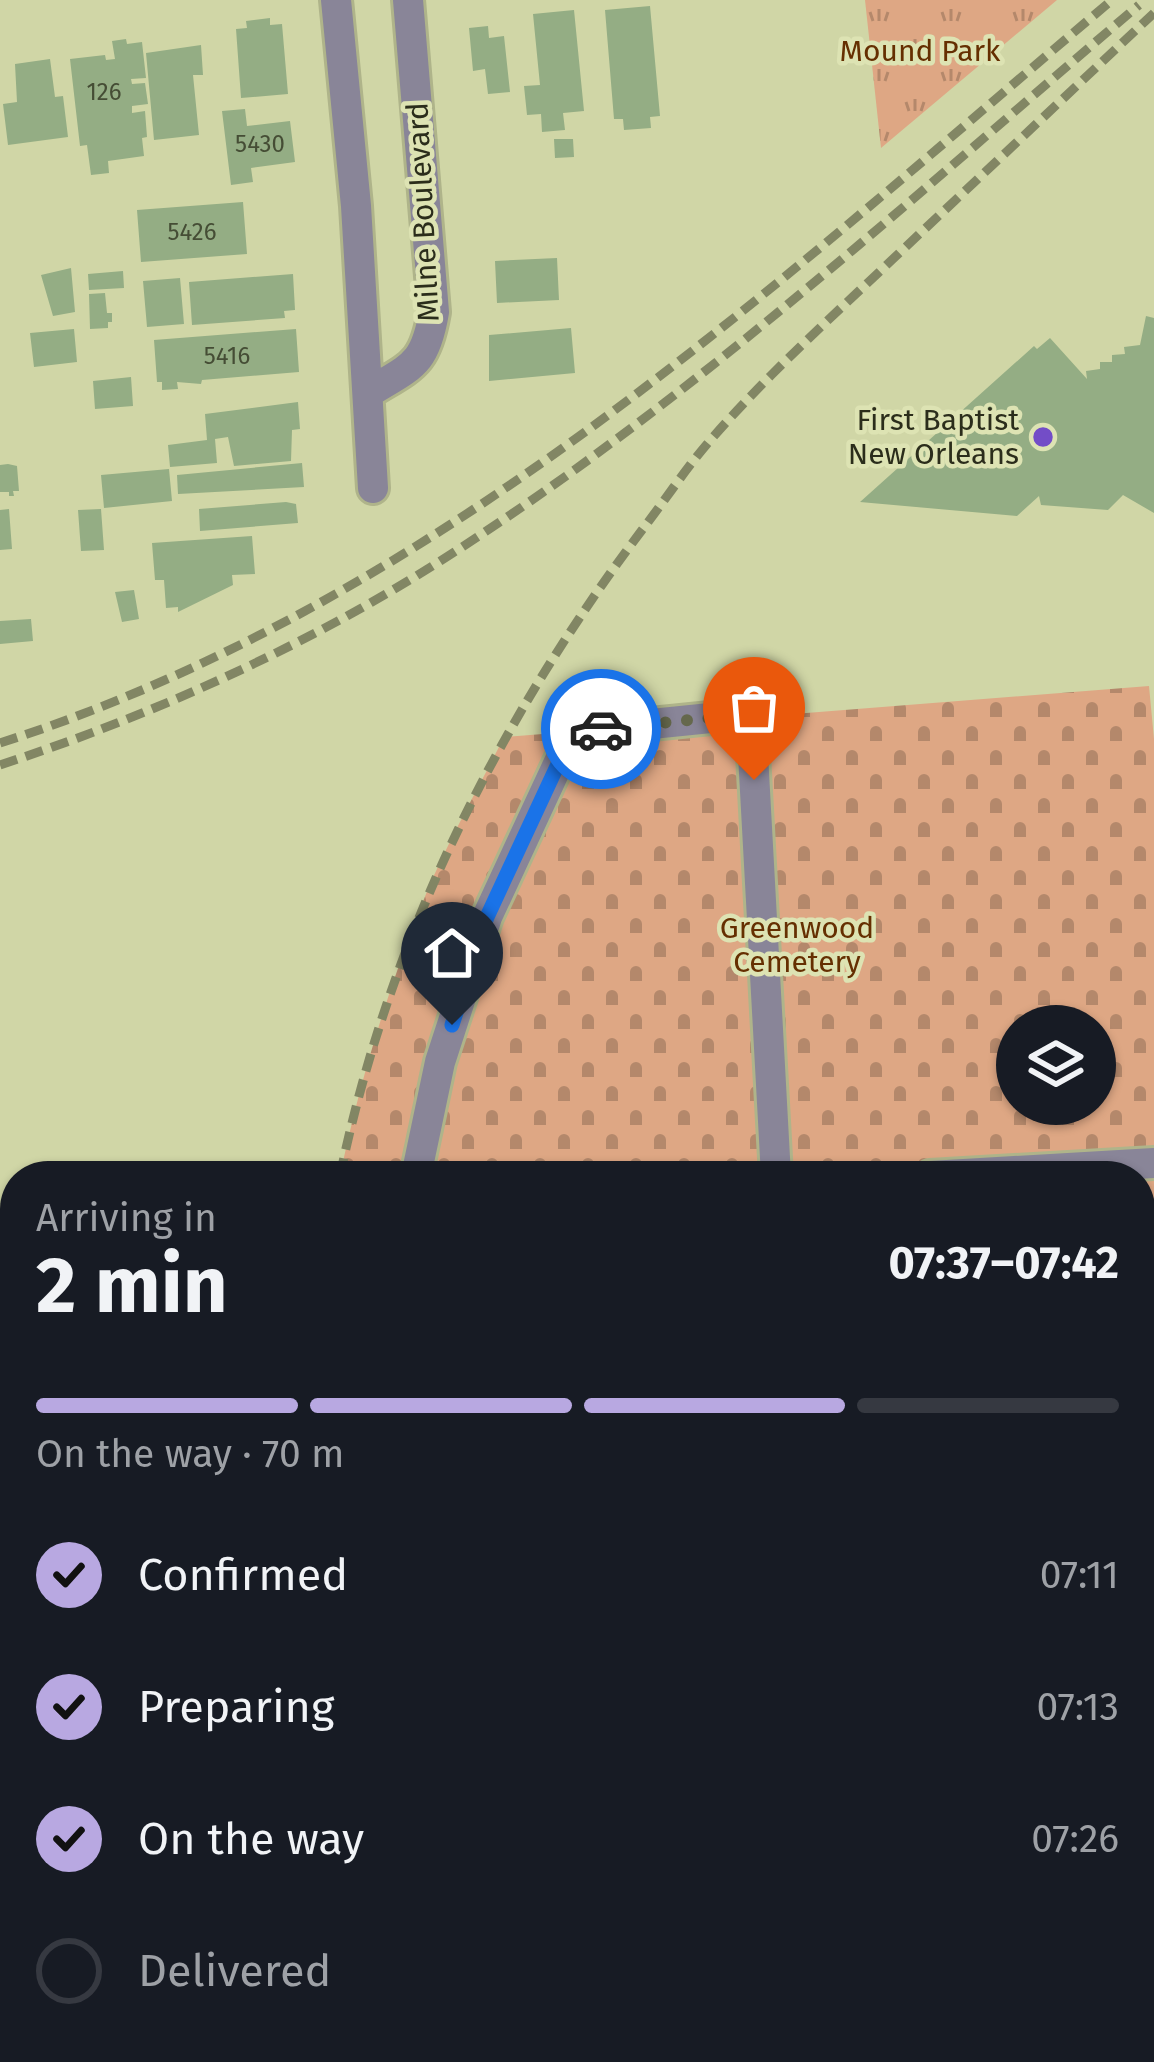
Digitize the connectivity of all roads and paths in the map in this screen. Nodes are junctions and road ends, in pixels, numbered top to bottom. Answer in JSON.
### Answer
{"nodes":[{"id":1,"x":336,"y":0,"type":"edge"},
{"id":2,"x":408,"y":0,"type":"edge"},
{"id":3,"x":368,"y":392,"type":"junction"},
{"id":4,"x":373,"y":488,"type":"dead end"},
{"id":5,"x":419,"y":1161,"type":"edge"},
{"id":6,"x":775,"y":1161,"type":"edge"}],
"edges":[{"from":1,"to":3,"type":"street"},
{"from":2,"to":3,"type":"street","name":"Milne Boulevard"},
{"from":3,"to":4,"type":"street"},
{"from":5,"to":6,"type":"street"}]}
